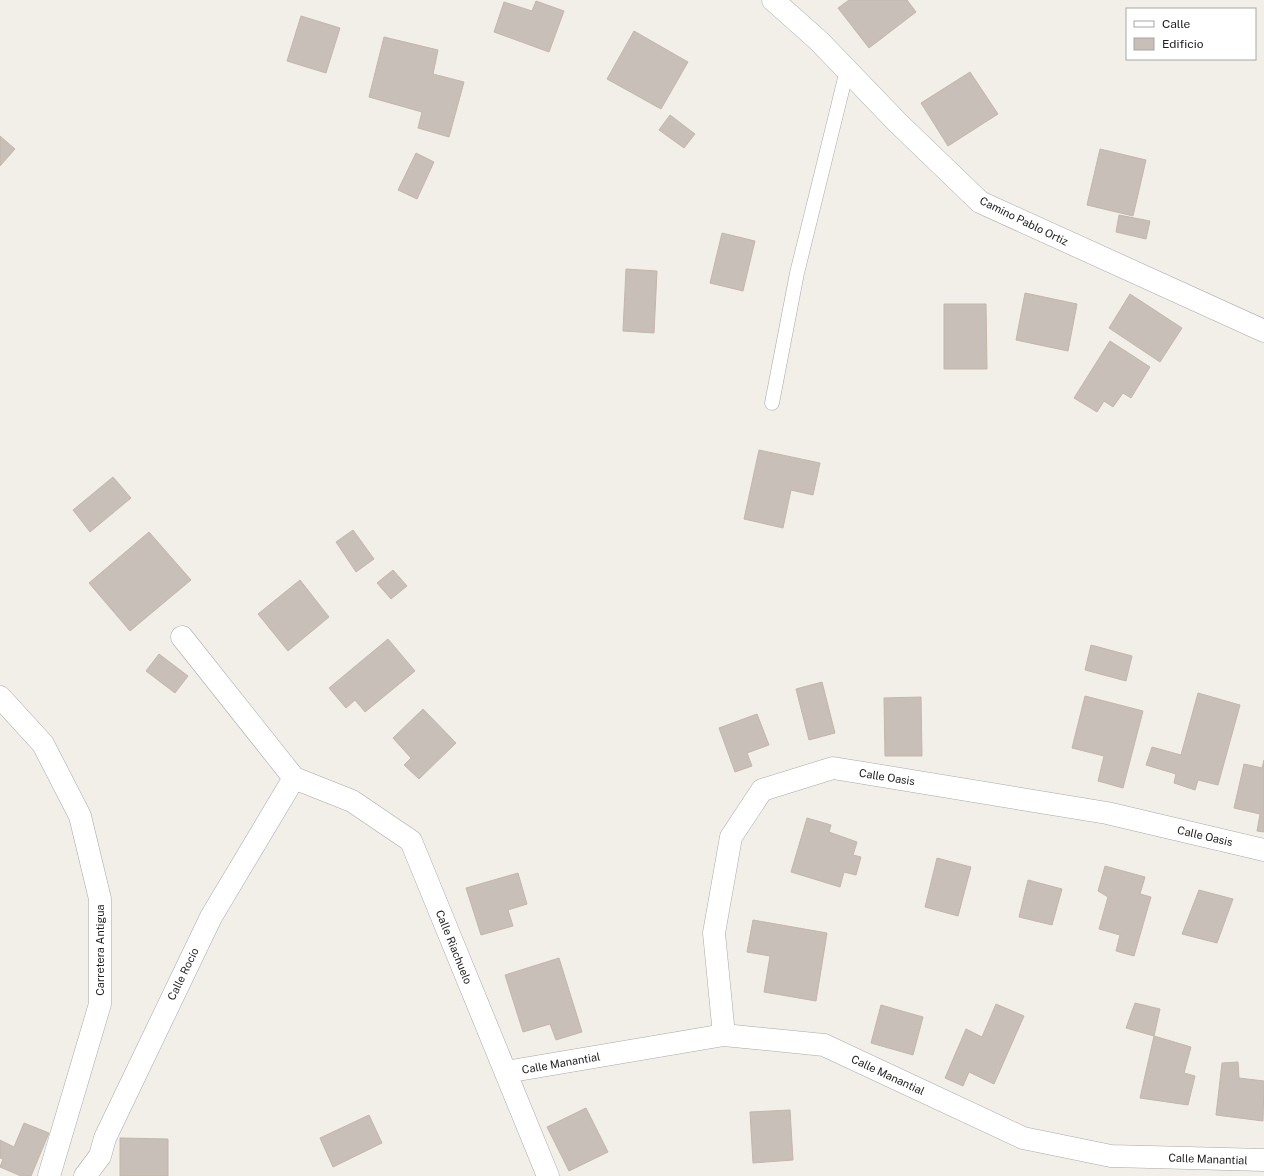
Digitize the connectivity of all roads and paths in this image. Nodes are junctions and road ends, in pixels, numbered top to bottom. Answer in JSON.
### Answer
{"nodes":[{"id":1,"x":773,"y":0,"type":"edge"},
{"id":2,"x":848,"y":70,"type":"junction"},
{"id":3,"x":1264,"y":332,"type":"edge"},
{"id":4,"x":772,"y":403,"type":"dead end"},
{"id":5,"x":182,"y":637,"type":"dead end"},
{"id":6,"x":0,"y":697,"type":"edge"},
{"id":7,"x":294,"y":778,"type":"junction"},
{"id":8,"x":1264,"y":850,"type":"edge"},
{"id":9,"x":724,"y":1035,"type":"junction"},
{"id":10,"x":506,"y":1072,"type":"junction"},
{"id":11,"x":1264,"y":1160,"type":"edge"},
{"id":12,"x":49,"y":1176,"type":"edge"},
{"id":13,"x":84,"y":1176,"type":"edge"},
{"id":14,"x":548,"y":1176,"type":"edge"}],
"edges":[{"from":1,"to":2,"type":"street","name":"Camino Pablo Ortiz"},
{"from":2,"to":3,"type":"street","name":"Camino Pablo Ortiz"},
{"from":2,"to":4,"type":"lane"},
{"from":5,"to":7,"type":"street"},
{"from":6,"to":12,"type":"street","name":"Carretera Antigua"},
{"from":7,"to":10,"type":"street","name":"Calle Riachuelo"},
{"from":7,"to":13,"type":"street","name":"Calle Rocío"},
{"from":8,"to":9,"type":"street","name":"Calle Oasis"},
{"from":9,"to":10,"type":"street","name":"Calle Manantial"},
{"from":9,"to":11,"type":"street","name":"Calle Manantial"},
{"from":10,"to":14,"type":"street","name":"Calle Riachuelo"}]}
